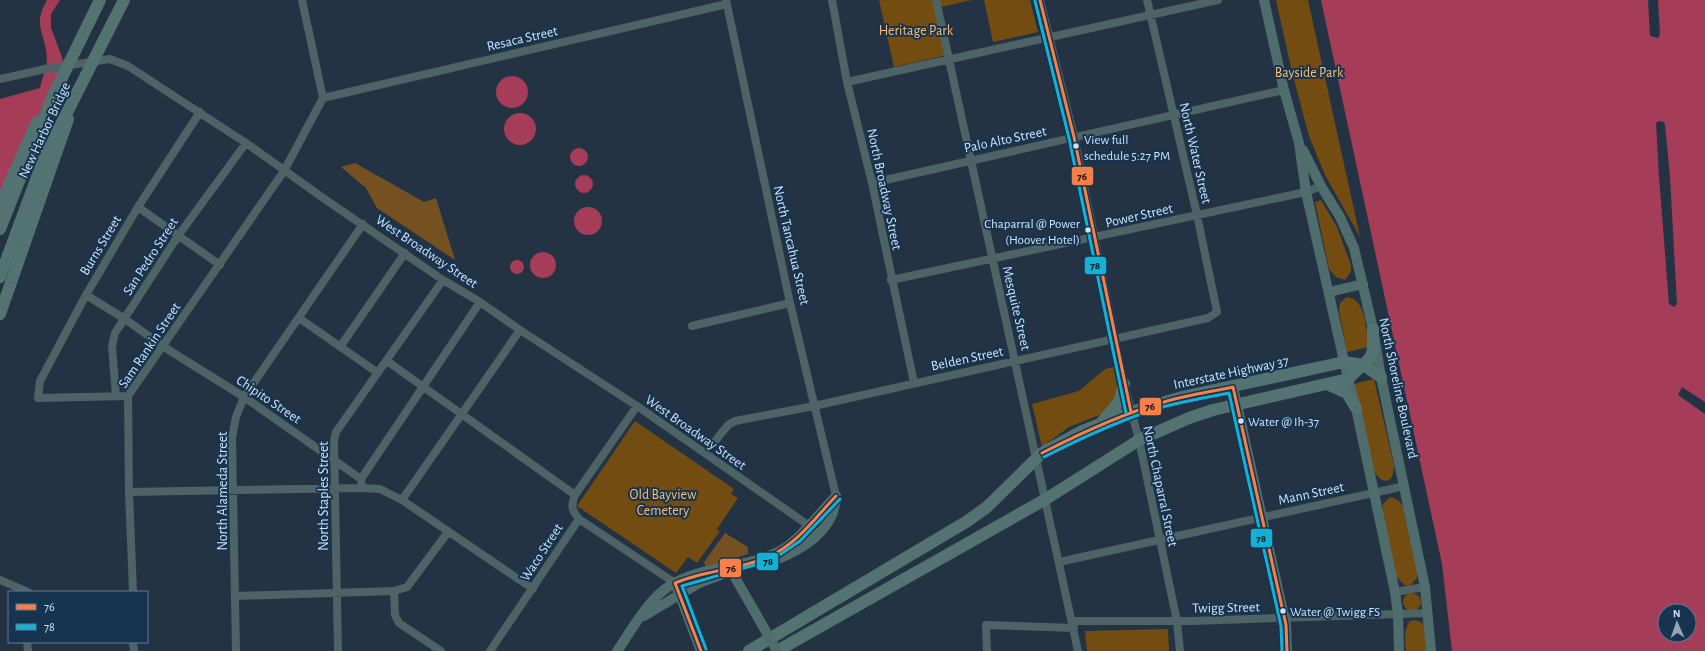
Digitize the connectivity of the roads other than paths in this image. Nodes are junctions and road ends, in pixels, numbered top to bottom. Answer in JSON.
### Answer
{"nodes":[{"id":1,"x":100,"y":0,"type":"edge"},
{"id":2,"x":124,"y":0,"type":"edge"},
{"id":3,"x":302,"y":0,"type":"edge"},
{"id":4,"x":832,"y":0,"type":"edge"},
{"id":5,"x":936,"y":0,"type":"edge"},
{"id":6,"x":1040,"y":0,"type":"edge"},
{"id":7,"x":1147,"y":0,"type":"edge"},
{"id":8,"x":1218,"y":0,"type":"edge"},
{"id":9,"x":1264,"y":0,"type":"edge"},
{"id":10,"x":726,"y":2,"type":"edge"},
{"id":11,"x":1150,"y":14,"type":"junction"},
{"id":12,"x":1048,"y":37,"type":"junction"},
{"id":13,"x":949,"y":59,"type":"junction"},
{"id":14,"x":0,"y":78,"type":"edge"},
{"id":15,"x":847,"y":82,"type":"junction"},
{"id":16,"x":1284,"y":90,"type":"junction"},
{"id":17,"x":77,"y":94,"type":"junction"},
{"id":18,"x":52,"y":98,"type":"junction"},
{"id":19,"x":323,"y":98,"type":"junction"},
{"id":20,"x":200,"y":112,"type":"junction"},
{"id":21,"x":1173,"y":116,"type":"junction"},
{"id":22,"x":1074,"y":137,"type":"junction"},
{"id":23,"x":246,"y":143,"type":"junction"},
{"id":24,"x":1299,"y":143,"type":"junction"},
{"id":25,"x":972,"y":160,"type":"junction"},
{"id":26,"x":284,"y":171,"type":"junction"},
{"id":27,"x":872,"y":183,"type":"junction"},
{"id":28,"x":1321,"y":186,"type":"junction"},
{"id":29,"x":1306,"y":192,"type":"junction"},
{"id":30,"x":0,"y":204,"type":"edge"},
{"id":31,"x":138,"y":207,"type":"junction"},
{"id":32,"x":1197,"y":215,"type":"junction"},
{"id":33,"x":363,"y":224,"type":"junction"},
{"id":34,"x":0,"y":229,"type":"edge"},
{"id":35,"x":178,"y":236,"type":"junction"},
{"id":36,"x":1094,"y":238,"type":"junction"},
{"id":37,"x":405,"y":253,"type":"junction"},
{"id":38,"x":993,"y":260,"type":"junction"},
{"id":39,"x":220,"y":265,"type":"junction"},
{"id":40,"x":0,"y":277,"type":"edge"},
{"id":41,"x":443,"y":280,"type":"junction"},
{"id":42,"x":892,"y":280,"type":"junction"},
{"id":43,"x":1363,"y":284,"type":"junction"},
{"id":44,"x":1329,"y":292,"type":"junction"},
{"id":45,"x":86,"y":295,"type":"junction"},
{"id":46,"x":480,"y":302,"type":"junction"},
{"id":47,"x":790,"y":303,"type":"junction"},
{"id":48,"x":1217,"y":312,"type":"joint"},
{"id":49,"x":0,"y":314,"type":"edge"},
{"id":50,"x":299,"y":318,"type":"junction"},
{"id":51,"x":125,"y":319,"type":"junction"},
{"id":52,"x":692,"y":326,"type":"dead end"},
{"id":53,"x":1373,"y":329,"type":"junction"},
{"id":54,"x":520,"y":330,"type":"junction"},
{"id":55,"x":1115,"y":338,"type":"junction"},
{"id":56,"x":164,"y":347,"type":"junction"},
{"id":57,"x":340,"y":347,"type":"junction"},
{"id":58,"x":386,"y":361,"type":"junction"},
{"id":59,"x":1016,"y":361,"type":"junction"},
{"id":60,"x":1344,"y":362,"type":"junction"},
{"id":61,"x":1364,"y":365,"type":"junction"},
{"id":62,"x":378,"y":373,"type":"junction"},
{"id":63,"x":1381,"y":377,"type":"junction"},
{"id":64,"x":1348,"y":380,"type":"junction"},
{"id":65,"x":914,"y":383,"type":"junction"},
{"id":66,"x":1124,"y":384,"type":"junction"},
{"id":67,"x":1328,"y":384,"type":"junction"},
{"id":68,"x":423,"y":387,"type":"junction"},
{"id":69,"x":1233,"y":387,"type":"junction"},
{"id":70,"x":116,"y":396,"type":"junction"},
{"id":71,"x":128,"y":396,"type":"junction"},
{"id":72,"x":244,"y":397,"type":"junction"},
{"id":73,"x":1237,"y":405,"type":"junction"},
{"id":74,"x":637,"y":406,"type":"junction"},
{"id":75,"x":814,"y":406,"type":"junction"},
{"id":76,"x":1356,"y":408,"type":"junction"},
{"id":77,"x":1131,"y":412,"type":"junction"},
{"id":78,"x":461,"y":415,"type":"junction"},
{"id":79,"x":1100,"y":425,"type":"junction"},
{"id":80,"x":716,"y":440,"type":"dead end"},
{"id":81,"x":1139,"y":440,"type":"junction"},
{"id":82,"x":1039,"y":458,"type":"junction"},
{"id":83,"x":334,"y":459,"type":"junction"},
{"id":84,"x":360,"y":479,"type":"junction"},
{"id":85,"x":1405,"y":486,"type":"junction"},
{"id":86,"x":335,"y":488,"type":"junction"},
{"id":87,"x":362,"y":488,"type":"junction"},
{"id":88,"x":234,"y":490,"type":"junction"},
{"id":89,"x":129,"y":492,"type":"junction"},
{"id":90,"x":1373,"y":493,"type":"junction"},
{"id":91,"x":575,"y":495,"type":"junction"},
{"id":92,"x":836,"y":496,"type":"junction"},
{"id":93,"x":1046,"y":499,"type":"junction"},
{"id":94,"x":402,"y":500,"type":"junction"},
{"id":95,"x":1261,"y":517,"type":"junction"},
{"id":96,"x":578,"y":519,"type":"junction"},
{"id":97,"x":808,"y":525,"type":"junction"},
{"id":98,"x":448,"y":532,"type":"junction"},
{"id":99,"x":818,"y":534,"type":"junction"},
{"id":100,"x":1159,"y":539,"type":"junction"},
{"id":101,"x":1059,"y":562,"type":"junction"},
{"id":102,"x":730,"y":569,"type":"junction"},
{"id":103,"x":0,"y":580,"type":"edge"},
{"id":104,"x":674,"y":583,"type":"junction"},
{"id":105,"x":1425,"y":587,"type":"junction"},
{"id":106,"x":532,"y":589,"type":"junction"},
{"id":107,"x":25,"y":591,"type":"edge"},
{"id":108,"x":133,"y":591,"type":"edge"},
{"id":109,"x":394,"y":591,"type":"junction"},
{"id":110,"x":337,"y":592,"type":"junction"},
{"id":111,"x":1395,"y":592,"type":"junction"},
{"id":112,"x":680,"y":593,"type":"junction"},
{"id":113,"x":235,"y":596,"type":"junction"},
{"id":114,"x":1428,"y":613,"type":"junction"},
{"id":115,"x":1398,"y":614,"type":"junction"},
{"id":116,"x":640,"y":618,"type":"junction"},
{"id":117,"x":1284,"y":618,"type":"junction"},
{"id":118,"x":1176,"y":621,"type":"junction"},
{"id":119,"x":1073,"y":625,"type":"junction"},
{"id":120,"x":700,"y":648,"type":"edge"},
{"id":121,"x":236,"y":651,"type":"edge"},
{"id":122,"x":338,"y":651,"type":"edge"},
{"id":123,"x":441,"y":651,"type":"edge"},
{"id":124,"x":490,"y":651,"type":"edge"},
{"id":125,"x":617,"y":651,"type":"edge"},
{"id":126,"x":749,"y":651,"type":"edge"},
{"id":127,"x":777,"y":651,"type":"edge"},
{"id":128,"x":987,"y":651,"type":"edge"},
{"id":129,"x":1078,"y":651,"type":"edge"},
{"id":130,"x":1180,"y":651,"type":"edge"},
{"id":131,"x":1287,"y":651,"type":"edge"},
{"id":132,"x":1399,"y":651,"type":"edge"},
{"id":133,"x":1431,"y":651,"type":"edge"}],
"edges":[{"from":1,"to":18,"type":"highway","name":"New Harbor Bridge","bridge":true},
{"from":2,"to":17,"type":"highway","name":"New Harbor Bridge","bridge":true},
{"from":3,"to":19,"type":"street"},
{"from":4,"to":15,"type":"street","name":"North Broadway Street"},
{"from":5,"to":13,"type":"street","name":"Mesquite Street"},
{"from":6,"to":12,"type":"street","name":"North Chaparral Street"},
{"from":7,"to":11,"type":"street","name":"North Water Street"},
{"from":8,"to":11,"type":"street"},
{"from":9,"to":16,"type":"main road","name":"North Shoreline Boulevard"},
{"from":10,"to":19,"type":"street","name":"Resaca Street"},
{"from":10,"to":47,"type":"street","name":"North Tancahua Street"},
{"from":11,"to":12,"type":"street"},
{"from":11,"to":21,"type":"street","name":"North Water Street"},
{"from":12,"to":13,"type":"street"},
{"from":12,"to":22,"type":"street","name":"North Chaparral Street"},
{"from":13,"to":15,"type":"street"},
{"from":13,"to":25,"type":"street","name":"Mesquite Street"},
{"from":14,"to":20,"type":"street","name":"West Broadway Street"},
{"from":15,"to":27,"type":"street","name":"North Broadway Street"},
{"from":16,"to":21,"type":"street","name":"Palo Alto Street"},
{"from":16,"to":24,"type":"main road","name":"North Shoreline Boulevard"},
{"from":17,"to":40,"type":"highway","name":"New Harbor Bridge","bridge":true},
{"from":17,"to":49,"type":"highway","bridge":true},
{"from":18,"to":30,"type":"highway","bridge":true},
{"from":18,"to":34,"type":"highway","name":"New Harbor Bridge","bridge":true},
{"from":19,"to":26,"type":"street","name":"Sam Rankin Street"},
{"from":20,"to":23,"type":"street","name":"West Broadway Street"},
{"from":20,"to":31,"type":"street","name":"Burns Street"},
{"from":21,"to":22,"type":"street","name":"Palo Alto Street"},
{"from":21,"to":32,"type":"street","name":"North Water Street"},
{"from":22,"to":25,"type":"street","name":"Palo Alto Street"},
{"from":22,"to":36,"type":"street","name":"North Chaparral Street"},
{"from":23,"to":26,"type":"street","name":"West Broadway Street"},
{"from":23,"to":35,"type":"street","name":"San Pedro Street"},
{"from":24,"to":28,"type":"main road","name":"North Shoreline Boulevard"},
{"from":24,"to":29,"type":"main road","name":"North Shoreline Boulevard"},
{"from":25,"to":27,"type":"street","name":"Palo Alto Street"},
{"from":25,"to":38,"type":"street","name":"Mesquite Street"},
{"from":26,"to":33,"type":"street","name":"West Broadway Street"},
{"from":26,"to":39,"type":"street","name":"Sam Rankin Street"},
{"from":27,"to":42,"type":"street","name":"North Broadway Street"},
{"from":28,"to":29,"type":"street","name":"Power Street"},
{"from":28,"to":43,"type":"main road","name":"North Shoreline Boulevard"},
{"from":29,"to":32,"type":"street","name":"Power Street"},
{"from":29,"to":44,"type":"main road","name":"North Shoreline Boulevard"},
{"from":31,"to":35,"type":"street"},
{"from":31,"to":45,"type":"street","name":"Burns Street"},
{"from":32,"to":36,"type":"street","name":"Power Street"},
{"from":32,"to":48,"type":"street","name":"North Water Street"},
{"from":33,"to":37,"type":"street","name":"West Broadway Street"},
{"from":33,"to":50,"type":"street","name":"North Alameda Street"},
{"from":35,"to":39,"type":"street"},
{"from":35,"to":51,"type":"street","name":"San Pedro Street"},
{"from":36,"to":38,"type":"street","name":"Power Street"},
{"from":36,"to":55,"type":"street","name":"North Chaparral Street"},
{"from":37,"to":41,"type":"street","name":"West Broadway Street"},
{"from":37,"to":57,"type":"street"},
{"from":38,"to":42,"type":"street","name":"Power Street"},
{"from":38,"to":59,"type":"street","name":"Mesquite Street"},
{"from":39,"to":56,"type":"street","name":"Sam Rankin Street"},
{"from":41,"to":46,"type":"street","name":"West Broadway Street"},
{"from":41,"to":58,"type":"street","name":"North Staples Street"},
{"from":42,"to":65,"type":"street","name":"North Broadway Street"},
{"from":43,"to":44,"type":"main road"},
{"from":43,"to":53,"type":"main road","name":"North Shoreline Boulevard"},
{"from":44,"to":60,"type":"main road","name":"North Shoreline Boulevard"},
{"from":45,"to":51,"type":"street","name":"Chipito Street"},
{"from":45,"to":70,"type":"street","name":"Burns Street"},
{"from":46,"to":54,"type":"street","name":"West Broadway Street"},
{"from":46,"to":68,"type":"street"},
{"from":47,"to":52,"type":"street"},
{"from":47,"to":75,"type":"street","name":"North Tancahua Street"},
{"from":48,"to":55,"type":"street","name":"Belden Street"},
{"from":50,"to":57,"type":"street"},
{"from":50,"to":72,"type":"street","name":"North Alameda Street"},
{"from":51,"to":56,"type":"street","name":"Chipito Street"},
{"from":51,"to":70,"type":"street","name":"San Pedro Street"},
{"from":53,"to":61,"type":"highway"},
{"from":53,"to":63,"type":"main road","name":"North Shoreline Boulevard"},
{"from":54,"to":74,"type":"street","name":"West Broadway Street"},
{"from":54,"to":78,"type":"street"},
{"from":55,"to":59,"type":"street","name":"Belden Street"},
{"from":55,"to":66,"type":"street","name":"North Chaparral Street"},
{"from":56,"to":71,"type":"street","name":"Sam Rankin Street"},
{"from":56,"to":72,"type":"street","name":"Chipito Street"},
{"from":57,"to":62,"type":"street"},
{"from":58,"to":62,"type":"street","name":"North Staples Street"},
{"from":58,"to":68,"type":"street"},
{"from":59,"to":65,"type":"street","name":"Belden Street"},
{"from":59,"to":82,"type":"street","name":"Mesquite Street"},
{"from":60,"to":61,"type":"highway","name":"Interstate Highway 37"},
{"from":60,"to":64,"type":"main road","name":"North Shoreline Boulevard"},
{"from":60,"to":69,"type":"highway","name":"Interstate Highway 37"},
{"from":61,"to":63,"type":"highway","name":"Interstate Highway 37"},
{"from":61,"to":64,"type":"highway"},
{"from":62,"to":83,"type":"street","name":"North Staples Street"},
{"from":63,"to":85,"type":"main road","name":"North Shoreline Boulevard"},
{"from":64,"to":67,"type":"highway"},
{"from":64,"to":76,"type":"main road","name":"North Shoreline Boulevard"},
{"from":65,"to":75,"type":"street","name":"Belden Street"},
{"from":66,"to":77,"type":"street","name":"North Chaparral Street"},
{"from":66,"to":79,"type":"highway"},
{"from":67,"to":73,"type":"highway"},
{"from":67,"to":76,"type":"highway"},
{"from":68,"to":78,"type":"street"},
{"from":68,"to":84,"type":"street"},
{"from":69,"to":73,"type":"main road"},
{"from":69,"to":77,"type":"highway","name":"Interstate Highway 37"},
{"from":70,"to":71,"type":"street"},
{"from":71,"to":89,"type":"street","name":"Sam Rankin Street"},
{"from":72,"to":83,"type":"street","name":"Chipito Street"},
{"from":72,"to":88,"type":"street","name":"North Alameda Street"},
{"from":73,"to":81,"type":"highway"},
{"from":73,"to":95,"type":"main road"},
{"from":74,"to":91,"type":"street"},
{"from":74,"to":97,"type":"street","name":"West Broadway Street"},
{"from":75,"to":80,"type":"street","name":"Belden Street"},
{"from":75,"to":92,"type":"street","name":"North Tancahua Street"},
{"from":76,"to":90,"type":"main road","name":"North Shoreline Boulevard"},
{"from":77,"to":79,"type":"highway","name":"Interstate Highway 37"},
{"from":77,"to":81,"type":"street","name":"North Chaparral Street"},
{"from":78,"to":91,"type":"street"},
{"from":78,"to":94,"type":"street"},
{"from":79,"to":82,"type":"highway","name":"Interstate Highway 37"},
{"from":81,"to":93,"type":"highway"},
{"from":81,"to":100,"type":"street","name":"North Chaparral Street"},
{"from":82,"to":93,"type":"street","name":"Mesquite Street"},
{"from":82,"to":126,"type":"highway","name":"Interstate Highway 37"},
{"from":83,"to":84,"type":"street","name":"Chipito Street"},
{"from":83,"to":86,"type":"street","name":"North Staples Street"},
{"from":84,"to":87,"type":"street"},
{"from":85,"to":90,"type":"street","name":"Mann Street"},
{"from":85,"to":105,"type":"main road","name":"North Shoreline Boulevard"},
{"from":86,"to":87,"type":"street"},
{"from":86,"to":88,"type":"street"},
{"from":86,"to":110,"type":"street","name":"North Staples Street"},
{"from":87,"to":94,"type":"street"},
{"from":88,"to":89,"type":"street"},
{"from":88,"to":113,"type":"street","name":"North Alameda Street"},
{"from":89,"to":108,"type":"street","name":"Sam Rankin Street"},
{"from":90,"to":95,"type":"street","name":"Mann Street"},
{"from":90,"to":111,"type":"main road","name":"North Shoreline Boulevard"},
{"from":91,"to":96,"type":"street","name":"Waco Street"},
{"from":92,"to":97,"type":"main road"},
{"from":92,"to":99,"type":"main road"},
{"from":93,"to":101,"type":"street","name":"Mesquite Street"},
{"from":93,"to":127,"type":"highway"},
{"from":94,"to":98,"type":"street"},
{"from":95,"to":100,"type":"street","name":"Mann Street"},
{"from":95,"to":117,"type":"main road"},
{"from":96,"to":104,"type":"street"},
{"from":96,"to":106,"type":"street","name":"Waco Street"},
{"from":97,"to":99,"type":"street","name":"West Broadway Street"},
{"from":97,"to":102,"type":"main road"},
{"from":98,"to":106,"type":"street"},
{"from":98,"to":109,"type":"street"},
{"from":99,"to":102,"type":"main road"},
{"from":100,"to":101,"type":"street","name":"Mann Street"},
{"from":100,"to":118,"type":"street","name":"North Chaparral Street"},
{"from":101,"to":119,"type":"street","name":"Mesquite Street"},
{"from":102,"to":104,"type":"main road"},
{"from":102,"to":112,"type":"main road"},
{"from":102,"to":127,"type":"main road","bridge":true},
{"from":103,"to":107,"type":"street"},
{"from":104,"to":112,"type":"main road"},
{"from":104,"to":116,"type":"main road"},
{"from":105,"to":111,"type":"street"},
{"from":105,"to":114,"type":"main road","name":"North Shoreline Boulevard"},
{"from":106,"to":124,"type":"street","name":"Waco Street"},
{"from":109,"to":110,"type":"street"},
{"from":109,"to":123,"type":"street"},
{"from":110,"to":113,"type":"street"},
{"from":110,"to":122,"type":"street","name":"North Staples Street"},
{"from":111,"to":115,"type":"main road","name":"North Shoreline Boulevard"},
{"from":112,"to":116,"type":"main road"},
{"from":112,"to":120,"type":"main road"},
{"from":113,"to":121,"type":"street","name":"North Alameda Street"},
{"from":114,"to":115,"type":"street","name":"Twigg Street"},
{"from":114,"to":133,"type":"main road","name":"North Shoreline Boulevard"},
{"from":115,"to":117,"type":"street","name":"Twigg Street"},
{"from":115,"to":132,"type":"main road","name":"North Shoreline Boulevard"},
{"from":116,"to":125,"type":"main road"},
{"from":117,"to":118,"type":"street","name":"Twigg Street"},
{"from":117,"to":131,"type":"main road"},
{"from":118,"to":119,"type":"street","name":"Twigg Street"},
{"from":118,"to":130,"type":"street","name":"North Chaparral Street"},
{"from":119,"to":128,"type":"street","name":"Twigg Street"},
{"from":119,"to":129,"type":"street","name":"Mesquite Street"}]}
